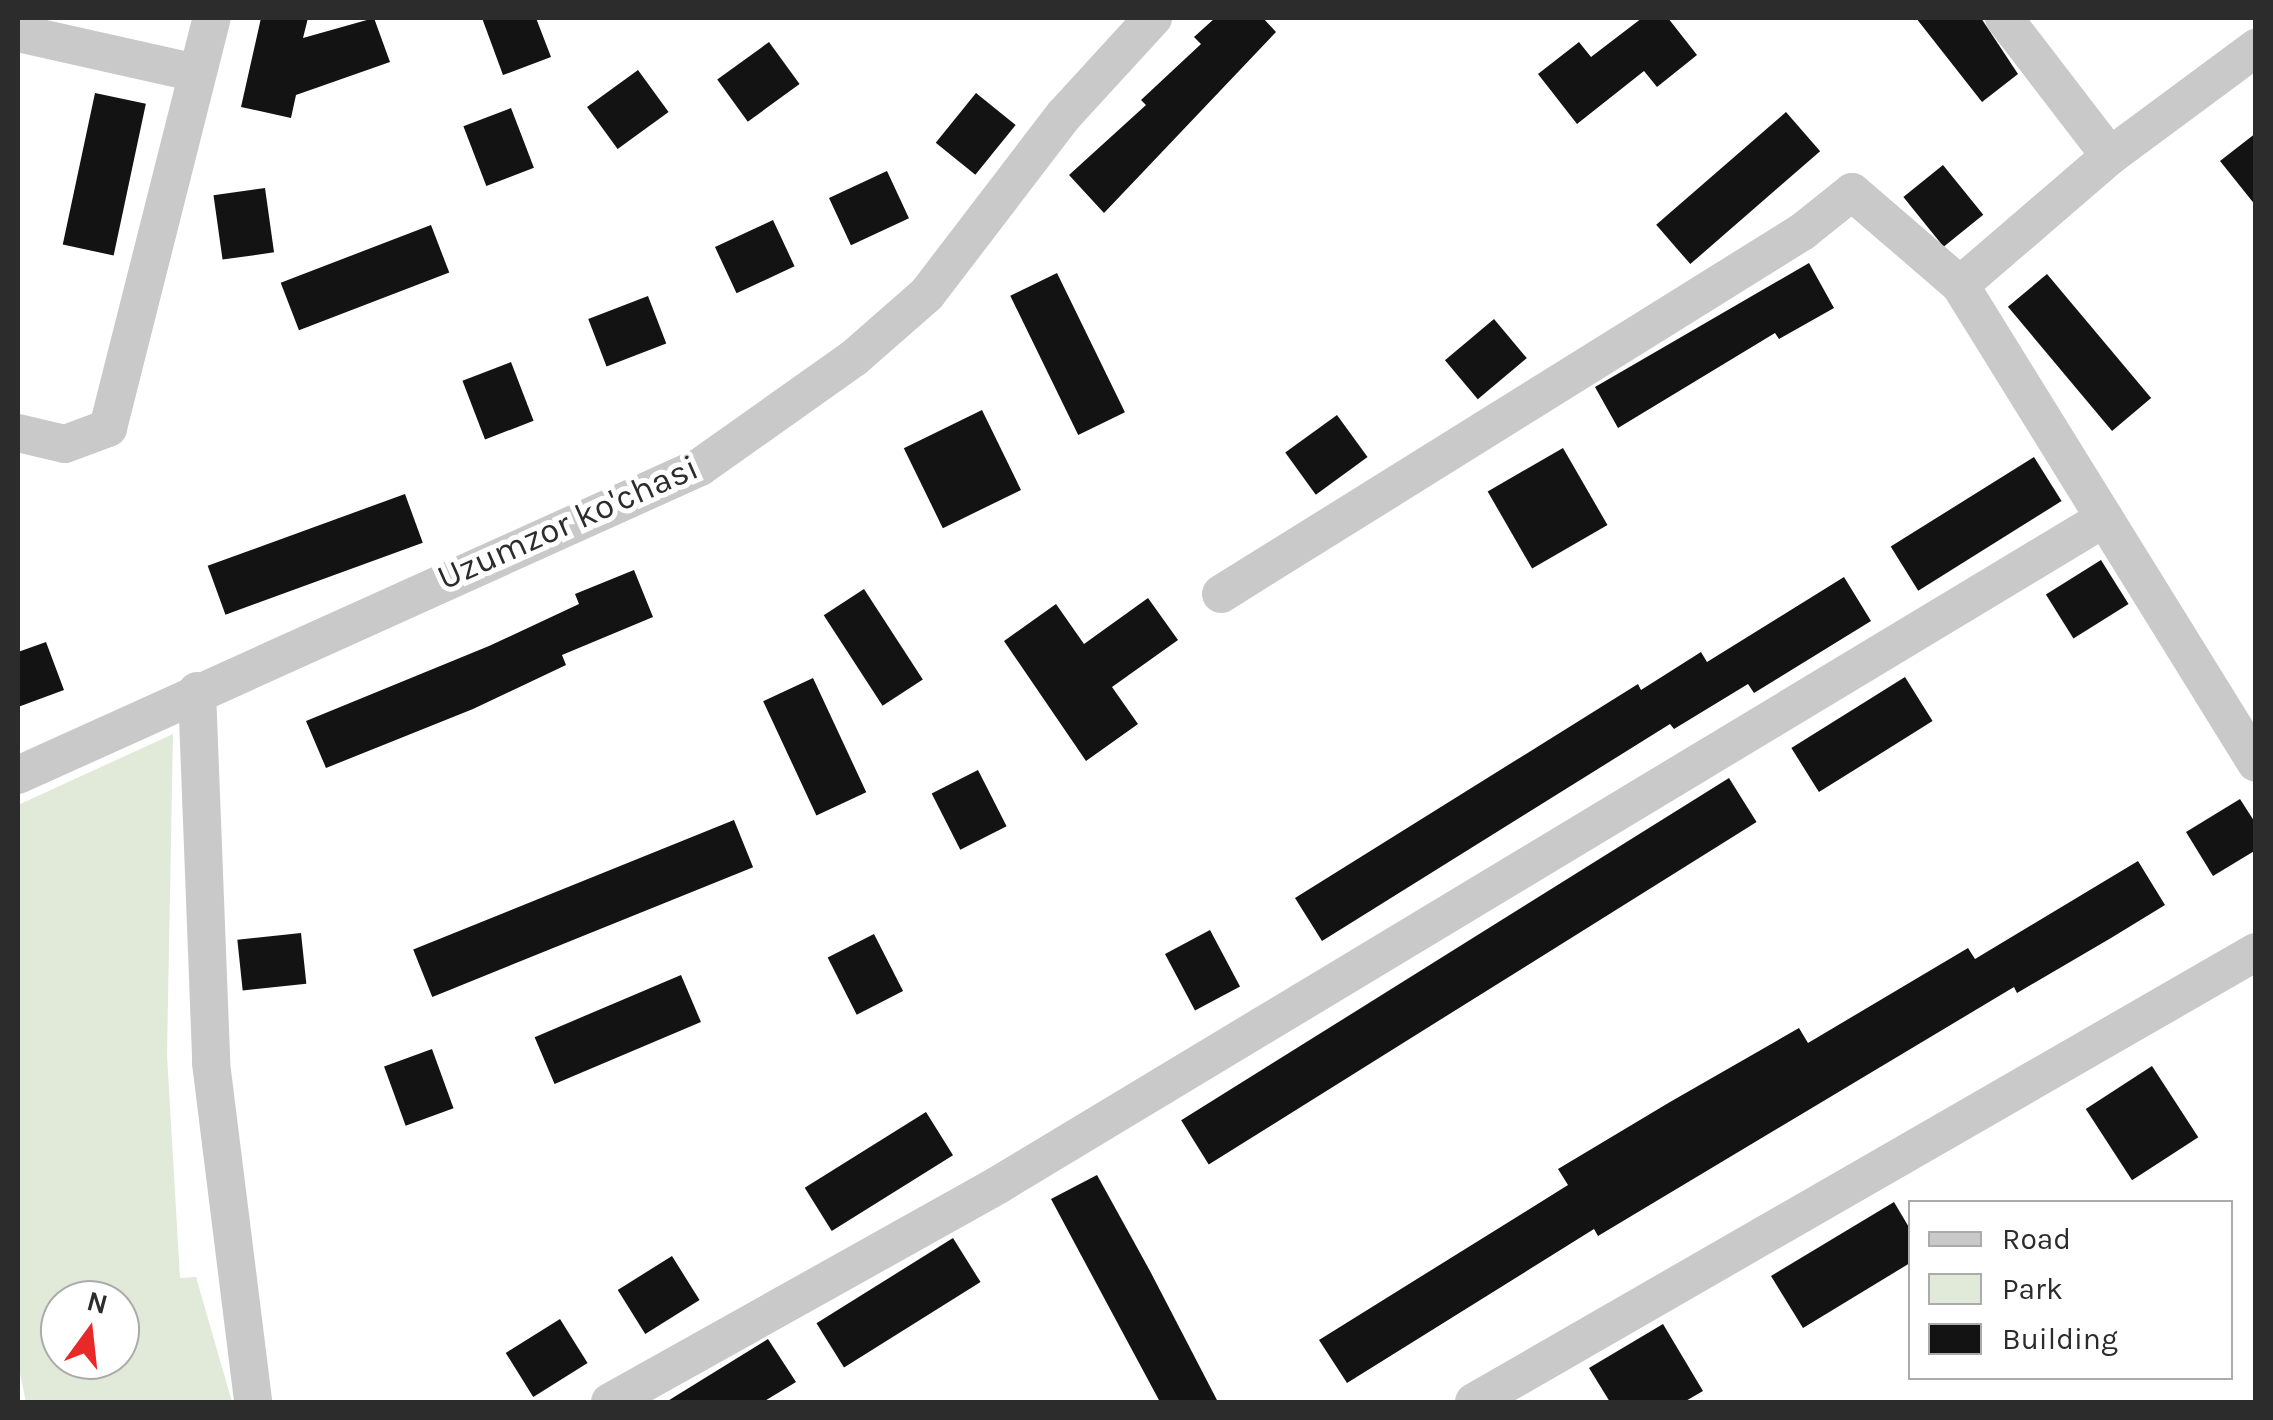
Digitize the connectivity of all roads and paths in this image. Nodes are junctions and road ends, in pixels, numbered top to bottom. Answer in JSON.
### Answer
{"nodes":[{"id":1,"x":212,"y":18,"type":"edge"},
{"id":2,"x":1152,"y":18,"type":"edge"},
{"id":3,"x":2004,"y":18,"type":"edge"},
{"id":4,"x":18,"y":32,"type":"edge"},
{"id":5,"x":2249,"y":68,"type":"edge"},
{"id":6,"x":197,"y":73,"type":"junction"},
{"id":7,"x":2110,"y":156,"type":"junction"},
{"id":8,"x":1960,"y":285,"type":"junction"},
{"id":9,"x":18,"y":433,"type":"edge"},
{"id":10,"x":2106,"y":518,"type":"junction"},
{"id":11,"x":1222,"y":594,"type":"dead end"},
{"id":12,"x":197,"y":691,"type":"junction"},
{"id":13,"x":2241,"y":708,"type":"edge"},
{"id":14,"x":2256,"y":762,"type":"edge"},
{"id":15,"x":18,"y":775,"type":"edge"},
{"id":16,"x":2256,"y":952,"type":"edge"},
{"id":17,"x":253,"y":1402,"type":"edge"},
{"id":18,"x":610,"y":1402,"type":"edge"},
{"id":19,"x":1474,"y":1402,"type":"edge"}],
"edges":[{"from":1,"to":6,"type":"street"},
{"from":2,"to":12,"type":"street","name":"Uzumzor ko'chasi"},
{"from":3,"to":7,"type":"street"},
{"from":4,"to":6,"type":"street"},
{"from":5,"to":7,"type":"street"},
{"from":6,"to":9,"type":"street"},
{"from":7,"to":8,"type":"street"},
{"from":8,"to":10,"type":"street"},
{"from":8,"to":11,"type":"street"},
{"from":10,"to":13,"type":"street"},
{"from":10,"to":18,"type":"street"},
{"from":12,"to":15,"type":"street","name":"Uzumzor ko'chasi"},
{"from":12,"to":17,"type":"street"},
{"from":13,"to":14,"type":"street"},
{"from":16,"to":19,"type":"street"}]}
